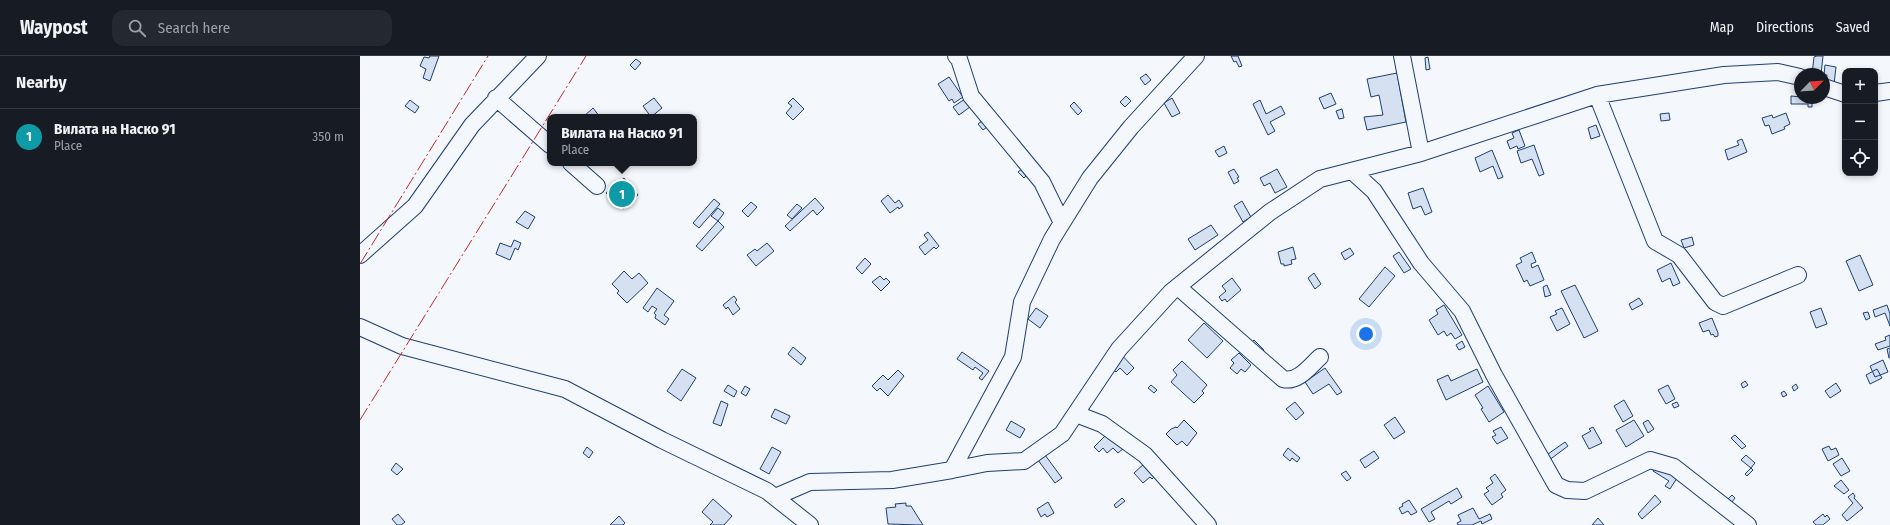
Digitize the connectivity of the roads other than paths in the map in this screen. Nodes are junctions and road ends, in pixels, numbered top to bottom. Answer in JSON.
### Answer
{"nodes":[{"id":1,"x":538,"y":56,"type":"edge"},
{"id":2,"x":956,"y":56,"type":"edge"},
{"id":3,"x":1196,"y":56,"type":"edge"},
{"id":4,"x":1402,"y":56,"type":"edge"},
{"id":5,"x":1794,"y":76,"type":"edge"},
{"id":6,"x":1830,"y":89,"type":"edge"},
{"id":7,"x":1890,"y":91,"type":"edge"},
{"id":8,"x":1842,"y":93,"type":"edge"},
{"id":9,"x":1878,"y":93,"type":"edge"},
{"id":10,"x":1597,"y":95,"type":"junction"},
{"id":11,"x":496,"y":98,"type":"junction"},
{"id":12,"x":547,"y":142,"type":"edge"},
{"id":13,"x":1421,"y":153,"type":"junction"},
{"id":14,"x":574,"y":166,"type":"edge"},
{"id":15,"x":1352,"y":171,"type":"junction"},
{"id":16,"x":597,"y":186,"type":"dead end"},
{"id":17,"x":1062,"y":223,"type":"junction"},
{"id":18,"x":360,"y":255,"type":"edge"},
{"id":19,"x":1798,"y":275,"type":"dead end"},
{"id":20,"x":1178,"y":287,"type":"junction"},
{"id":21,"x":360,"y":327,"type":"edge"},
{"id":22,"x":1320,"y":357,"type":"dead end"},
{"id":23,"x":1076,"y":414,"type":"junction"},
{"id":24,"x":952,"y":470,"type":"junction"},
{"id":25,"x":775,"y":497,"type":"junction"},
{"id":26,"x":810,"y":525,"type":"edge"},
{"id":27,"x":1208,"y":525,"type":"edge"},
{"id":28,"x":1748,"y":525,"type":"edge"}],
"edges":[{"from":1,"to":11,"type":"street"},
{"from":2,"to":17,"type":"street"},
{"from":3,"to":17,"type":"street"},
{"from":4,"to":13,"type":"street"},
{"from":5,"to":10,"type":"street"},
{"from":6,"to":8,"type":"street"},
{"from":7,"to":9,"type":"street"},
{"from":10,"to":13,"type":"street"},
{"from":10,"to":19,"type":"street"},
{"from":11,"to":12,"type":"street"},
{"from":11,"to":18,"type":"street"},
{"from":13,"to":15,"type":"street"},
{"from":14,"to":16,"type":"street"},
{"from":15,"to":20,"type":"street"},
{"from":15,"to":28,"type":"street"},
{"from":17,"to":24,"type":"street"},
{"from":20,"to":22,"type":"street"},
{"from":20,"to":23,"type":"street"},
{"from":21,"to":25,"type":"street"},
{"from":23,"to":24,"type":"street"},
{"from":23,"to":27,"type":"street"},
{"from":24,"to":25,"type":"street"},
{"from":25,"to":26,"type":"street"}]}
